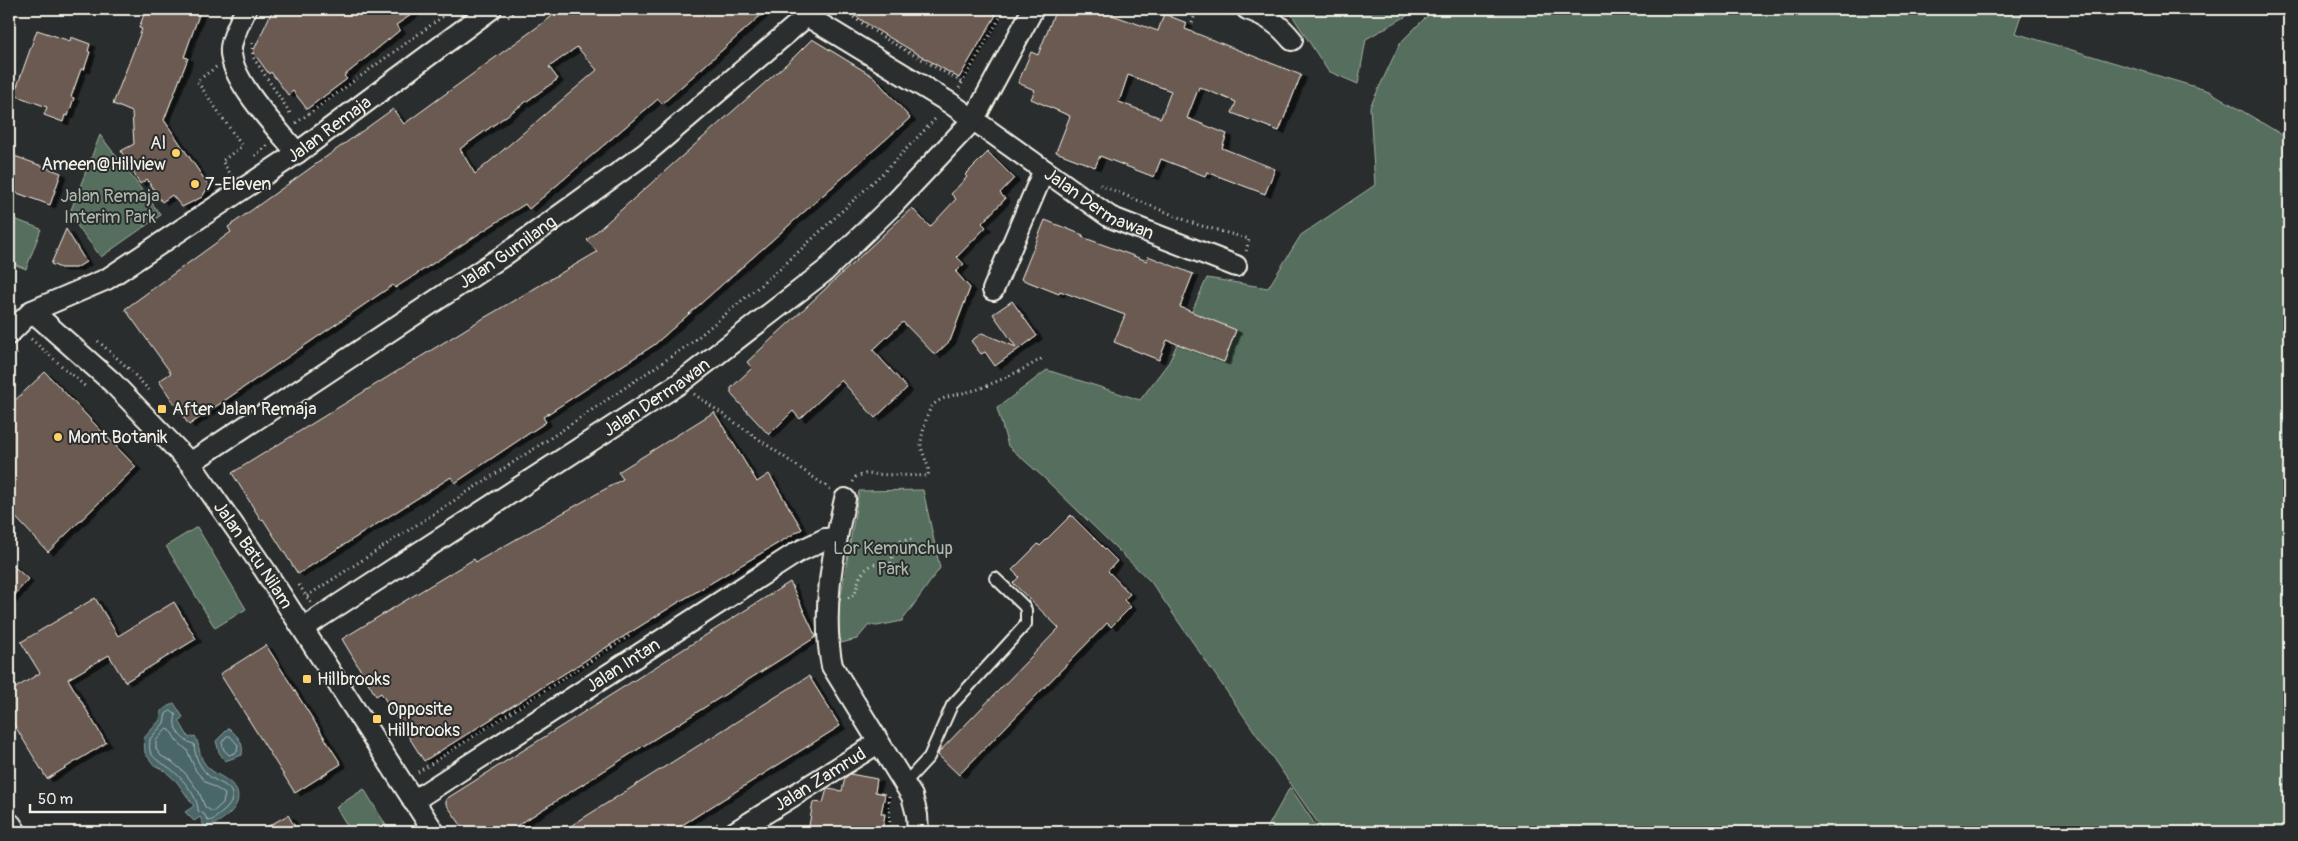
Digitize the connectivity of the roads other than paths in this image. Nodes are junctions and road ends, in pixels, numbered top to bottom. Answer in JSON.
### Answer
{"nodes":[{"id":1,"x":246,"y":9,"type":"edge"},
{"id":2,"x":491,"y":9,"type":"edge"},
{"id":3,"x":1033,"y":9,"type":"edge"},
{"id":4,"x":1247,"y":9,"type":"edge"},
{"id":5,"x":803,"y":12,"type":"edge"},
{"id":6,"x":1292,"y":40,"type":"dead end"},
{"id":7,"x":974,"y":119,"type":"junction"},
{"id":8,"x":298,"y":153,"type":"junction"},
{"id":9,"x":1044,"y":170,"type":"junction"},
{"id":10,"x":1236,"y":266,"type":"dead end"},
{"id":11,"x":993,"y":290,"type":"dead end"},
{"id":12,"x":32,"y":311,"type":"junction"},
{"id":13,"x":9,"y":334,"type":"edge"},
{"id":14,"x":190,"y":463,"type":"junction"},
{"id":15,"x":845,"y":499,"type":"road end"},
{"id":16,"x":836,"y":538,"type":"junction"},
{"id":17,"x":995,"y":578,"type":"dead end"},
{"id":18,"x":303,"y":628,"type":"junction"},
{"id":19,"x":878,"y":743,"type":"junction"},
{"id":20,"x":904,"y":784,"type":"junction"},
{"id":21,"x":413,"y":801,"type":"junction"},
{"id":22,"x":9,"y":826,"type":"edge"},
{"id":23,"x":13,"y":832,"type":"edge"},
{"id":24,"x":434,"y":832,"type":"edge"},
{"id":25,"x":735,"y":832,"type":"edge"},
{"id":26,"x":918,"y":832,"type":"edge"}],
"edges":[{"from":1,"to":8,"type":"street"},
{"from":2,"to":8,"type":"street","name":"Jalan Remaja"},
{"from":3,"to":7,"type":"street","name":"Jalan Dermawan"},
{"from":4,"to":6,"type":"street"},
{"from":5,"to":7,"type":"street","name":"Jalan Dermawan"},
{"from":5,"to":14,"type":"street","name":"Jalan Gumilang"},
{"from":7,"to":9,"type":"street","name":"Jalan Dermawan"},
{"from":7,"to":18,"type":"street","name":"Jalan Dermawan"},
{"from":8,"to":12,"type":"street","name":"Jalan Remaja"},
{"from":9,"to":10,"type":"street","name":"Jalan Dermawan"},
{"from":9,"to":11,"type":"street"},
{"from":12,"to":13,"type":"street","name":"Jalan Remaja"},
{"from":12,"to":14,"type":"street","name":"Jalan Batu Nilam"},
{"from":14,"to":18,"type":"street","name":"Jalan Batu Nilam"},
{"from":15,"to":16,"type":"street"},
{"from":16,"to":19,"type":"street"},
{"from":16,"to":21,"type":"street","name":"Jalan Intan"},
{"from":17,"to":20,"type":"lane"},
{"from":18,"to":21,"type":"street","name":"Jalan Batu Nilam"},
{"from":19,"to":20,"type":"street"},
{"from":19,"to":25,"type":"street","name":"Jalan Zamrud"},
{"from":20,"to":26,"type":"street"},
{"from":21,"to":24,"type":"street","name":"Jalan Batu Nilam"},
{"from":22,"to":23,"type":"street"}]}
